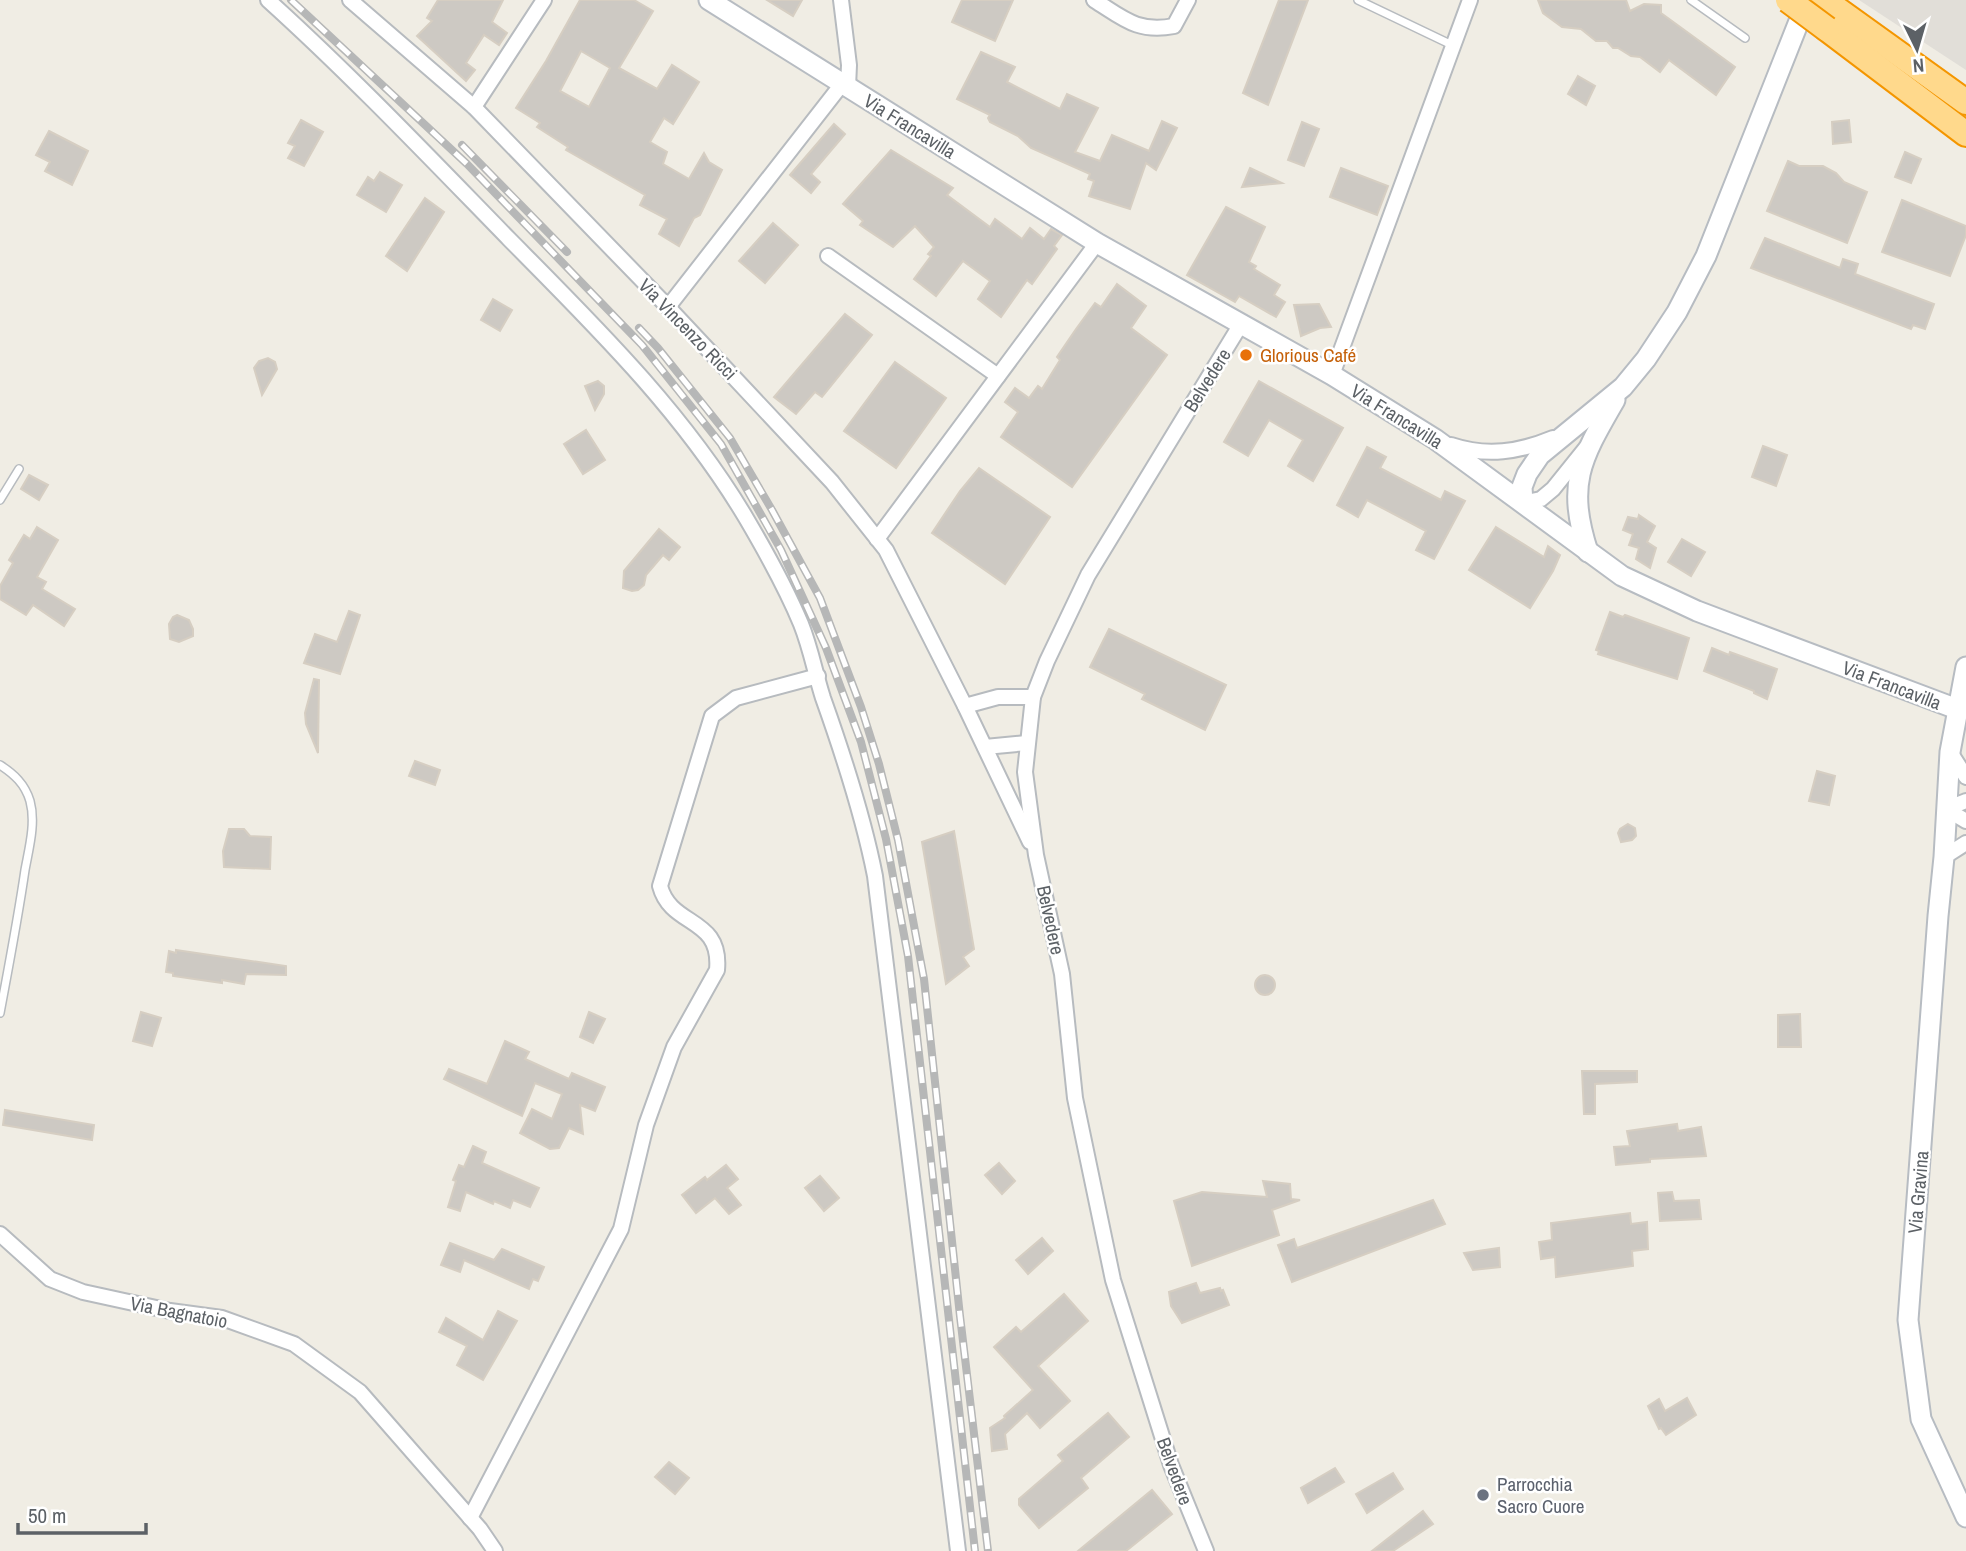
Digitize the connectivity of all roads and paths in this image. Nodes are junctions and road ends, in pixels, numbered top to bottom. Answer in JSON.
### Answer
{"nodes":[{"id":1,"x":268,"y":0,"type":"edge"},
{"id":2,"x":350,"y":0,"type":"edge"},
{"id":3,"x":544,"y":0,"type":"edge"},
{"id":4,"x":709,"y":0,"type":"edge"},
{"id":5,"x":841,"y":0,"type":"edge"},
{"id":6,"x":1094,"y":0,"type":"edge"},
{"id":7,"x":1188,"y":0,"type":"edge"},
{"id":8,"x":1358,"y":0,"type":"edge"},
{"id":9,"x":1470,"y":0,"type":"edge"},
{"id":10,"x":1691,"y":0,"type":"edge"},
{"id":11,"x":1788,"y":0,"type":"edge"},
{"id":12,"x":1822,"y":9,"type":"edge"},
{"id":13,"x":1745,"y":38,"type":"dead end"},
{"id":14,"x":1452,"y":45,"type":"junction"},
{"id":15,"x":845,"y":85,"type":"junction"},
{"id":16,"x":1962,"y":98,"type":"edge"},
{"id":17,"x":474,"y":107,"type":"junction"},
{"id":18,"x":1966,"y":134,"type":"edge"},
{"id":19,"x":1097,"y":243,"type":"junction"},
{"id":20,"x":828,"y":256,"type":"dead end"},
{"id":21,"x":668,"y":307,"type":"junction"},
{"id":22,"x":1241,"y":324,"type":"junction"},
{"id":23,"x":1332,"y":375,"type":"junction"},
{"id":24,"x":998,"y":376,"type":"junction"},
{"id":25,"x":1623,"y":387,"type":"junction"},
{"id":26,"x":1568,"y":433,"type":"junction"},
{"id":27,"x":1434,"y":439,"type":"junction"},
{"id":28,"x":1590,"y":443,"type":"junction"},
{"id":29,"x":19,"y":469,"type":"dead end"},
{"id":30,"x":0,"y":500,"type":"edge"},
{"id":31,"x":1523,"y":503,"type":"junction"},
{"id":32,"x":877,"y":539,"type":"junction"},
{"id":33,"x":1588,"y":552,"type":"junction"},
{"id":34,"x":1966,"y":667,"type":"edge"},
{"id":35,"x":818,"y":676,"type":"junction"},
{"id":36,"x":1033,"y":697,"type":"junction"},
{"id":37,"x":965,"y":706,"type":"junction"},
{"id":38,"x":1961,"y":712,"type":"edge"},
{"id":39,"x":1027,"y":743,"type":"junction"},
{"id":40,"x":985,"y":747,"type":"junction"},
{"id":41,"x":1950,"y":752,"type":"junction"},
{"id":42,"x":0,"y":765,"type":"edge"},
{"id":43,"x":1966,"y":777,"type":"edge"},
{"id":44,"x":1966,"y":801,"type":"edge"},
{"id":45,"x":1947,"y":809,"type":"junction"},
{"id":46,"x":1966,"y":821,"type":"edge"},
{"id":47,"x":1966,"y":844,"type":"edge"},
{"id":48,"x":1036,"y":855,"type":"junction"},
{"id":49,"x":1944,"y":857,"type":"junction"},
{"id":50,"x":0,"y":1013,"type":"edge"},
{"id":51,"x":0,"y":1234,"type":"edge"},
{"id":52,"x":1966,"y":1517,"type":"edge"},
{"id":53,"x":470,"y":1518,"type":"junction"},
{"id":54,"x":495,"y":1551,"type":"edge"},
{"id":55,"x":958,"y":1551,"type":"edge"},
{"id":56,"x":1206,"y":1551,"type":"edge"}],
"edges":[{"from":1,"to":35,"type":"street"},
{"from":2,"to":17,"type":"street","name":"Via Vincenzo Ricci"},
{"from":3,"to":17,"type":"street"},
{"from":4,"to":15,"type":"main road","name":"Via Francavilla"},
{"from":5,"to":15,"type":"street"},
{"from":6,"to":7,"type":"street"},
{"from":8,"to":14,"type":"lane"},
{"from":9,"to":14,"type":"street"},
{"from":10,"to":13,"type":"lane"},
{"from":11,"to":12,"type":"highway","bridge":true},
{"from":12,"to":16,"type":"highway"},
{"from":12,"to":18,"type":"highway"},
{"from":12,"to":25,"type":"main road"},
{"from":14,"to":23,"type":"street"},
{"from":15,"to":19,"type":"main road","name":"Via Francavilla"},
{"from":15,"to":21,"type":"street"},
{"from":17,"to":21,"type":"street","name":"Via Vincenzo Ricci"},
{"from":19,"to":22,"type":"main road","name":"Via Francavilla"},
{"from":19,"to":24,"type":"street"},
{"from":20,"to":24,"type":"street"},
{"from":21,"to":32,"type":"street","name":"Via Vincenzo Ricci"},
{"from":22,"to":23,"type":"main road","name":"Via Francavilla"},
{"from":22,"to":36,"type":"street","name":"Belvedere"},
{"from":23,"to":27,"type":"main road","name":"Via Francavilla"},
{"from":24,"to":32,"type":"street"},
{"from":25,"to":26,"type":"main road"},
{"from":25,"to":28,"type":"main road"},
{"from":26,"to":27,"type":"street"},
{"from":26,"to":31,"type":"main road"},
{"from":27,"to":31,"type":"main road","name":"Via Francavilla"},
{"from":28,"to":31,"type":"street"},
{"from":28,"to":33,"type":"main road"},
{"from":29,"to":30,"type":"lane"},
{"from":31,"to":33,"type":"main road","name":"Via Francavilla"},
{"from":32,"to":37,"type":"street","name":"Via Vincenzo Ricci"},
{"from":33,"to":38,"type":"main road","name":"Via Francavilla"},
{"from":34,"to":38,"type":"main road","name":"Via Gravina"},
{"from":35,"to":53,"type":"street"},
{"from":35,"to":55,"type":"street"},
{"from":36,"to":37,"type":"street"},
{"from":36,"to":39,"type":"street","name":"Belvedere"},
{"from":37,"to":40,"type":"street","name":"Via Vincenzo Ricci"},
{"from":38,"to":41,"type":"main road","name":"Via Gravina"},
{"from":39,"to":40,"type":"street"},
{"from":39,"to":48,"type":"street","name":"Belvedere"},
{"from":40,"to":48,"type":"street","name":"Via Vincenzo Ricci"},
{"from":41,"to":43,"type":"street"},
{"from":41,"to":45,"type":"main road","name":"Via Gravina"},
{"from":42,"to":50,"type":"lane"},
{"from":44,"to":45,"type":"street"},
{"from":45,"to":46,"type":"street"},
{"from":45,"to":49,"type":"main road","name":"Via Gravina"},
{"from":47,"to":49,"type":"street"},
{"from":48,"to":56,"type":"street","name":"Belvedere"},
{"from":49,"to":52,"type":"main road","name":"Via Gravina"},
{"from":51,"to":53,"type":"street","name":"Via Bagnatoio"},
{"from":53,"to":54,"type":"street","name":"Via Bagnatoio"}]}
